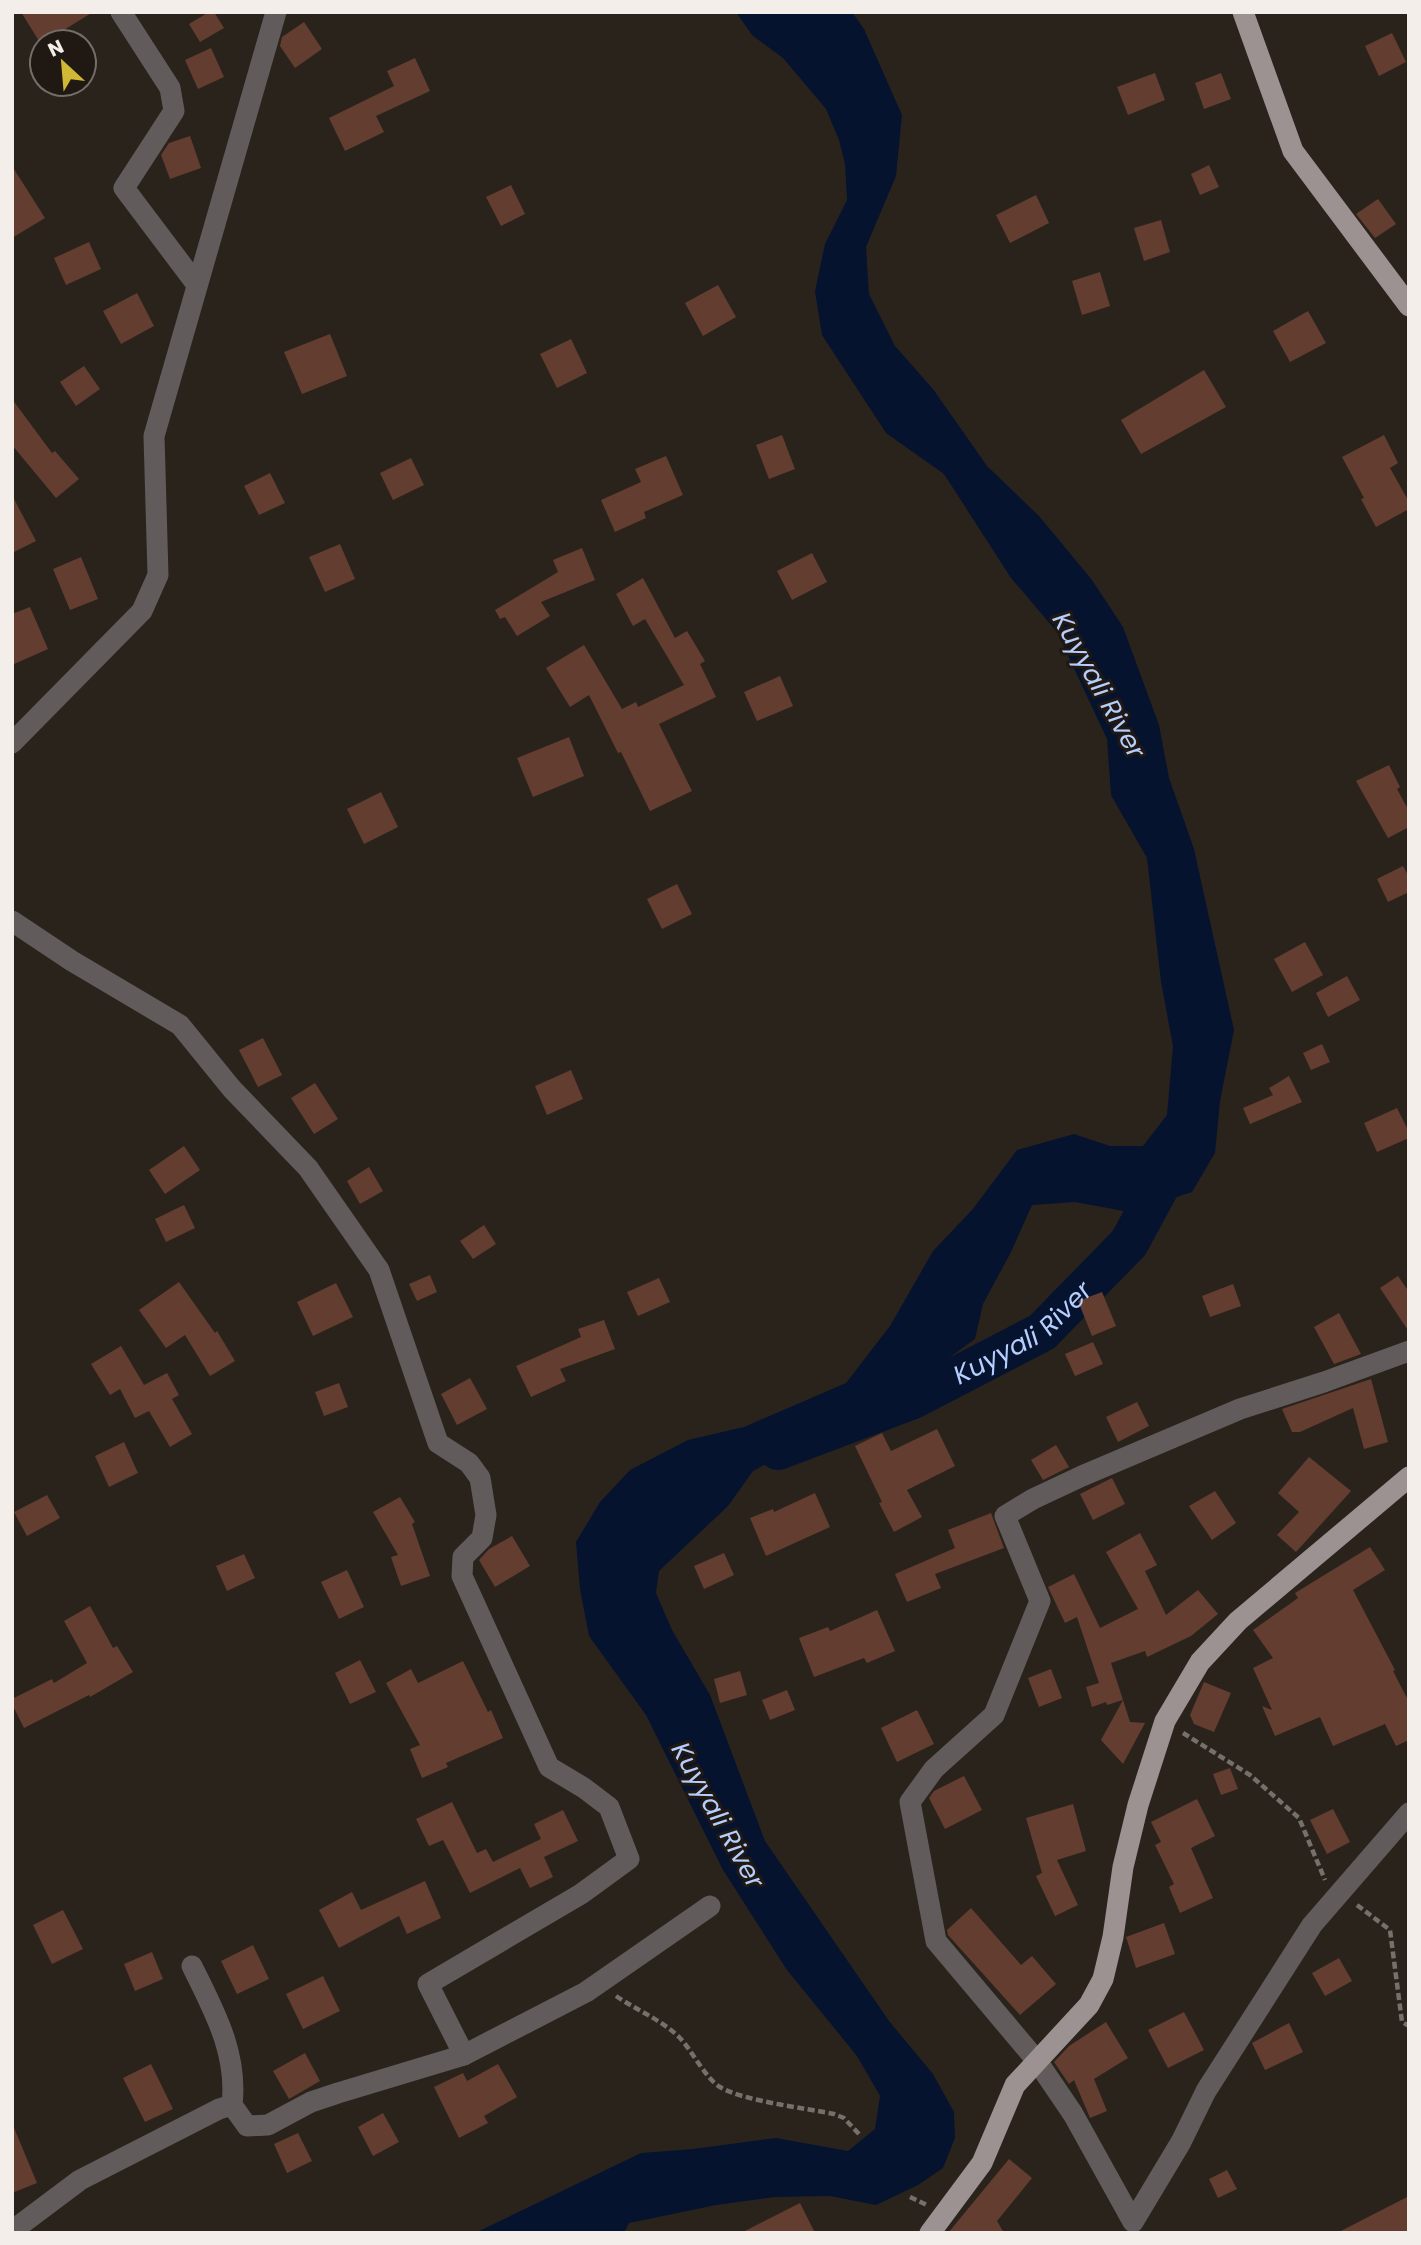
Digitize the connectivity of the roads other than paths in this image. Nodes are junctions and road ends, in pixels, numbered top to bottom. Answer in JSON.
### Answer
{"nodes":[{"id":1,"x":121,"y":12,"type":"edge"},
{"id":2,"x":276,"y":12,"type":"edge"},
{"id":3,"x":1243,"y":12,"type":"edge"},
{"id":4,"x":197,"y":285,"type":"junction"},
{"id":5,"x":1409,"y":306,"type":"edge"},
{"id":6,"x":12,"y":743,"type":"edge"},
{"id":7,"x":12,"y":921,"type":"edge"},
{"id":8,"x":1409,"y":1350,"type":"edge"},
{"id":9,"x":1409,"y":1477,"type":"edge"},
{"id":10,"x":1409,"y":1813,"type":"edge"},
{"id":11,"x":710,"y":1906,"type":"dead end"},
{"id":12,"x":192,"y":1966,"type":"dead end"},
{"id":13,"x":464,"y":2055,"type":"junction"},
{"id":14,"x":1037,"y":2061,"type":"junction"},
{"id":15,"x":232,"y":2105,"type":"junction"},
{"id":16,"x":1131,"y":2227,"type":"edge"},
{"id":17,"x":12,"y":2231,"type":"edge"},
{"id":18,"x":930,"y":2233,"type":"edge"}],
"edges":[{"from":1,"to":4,"type":"street"},
{"from":2,"to":4,"type":"street"},
{"from":3,"to":5,"type":"main road"},
{"from":4,"to":6,"type":"street"},
{"from":7,"to":13,"type":"street"},
{"from":8,"to":14,"type":"street"},
{"from":9,"to":14,"type":"main road"},
{"from":10,"to":16,"type":"street"},
{"from":11,"to":13,"type":"street"},
{"from":12,"to":15,"type":"street"},
{"from":13,"to":15,"type":"street"},
{"from":14,"to":16,"type":"street"},
{"from":14,"to":18,"type":"main road"},
{"from":15,"to":17,"type":"street"}]}
